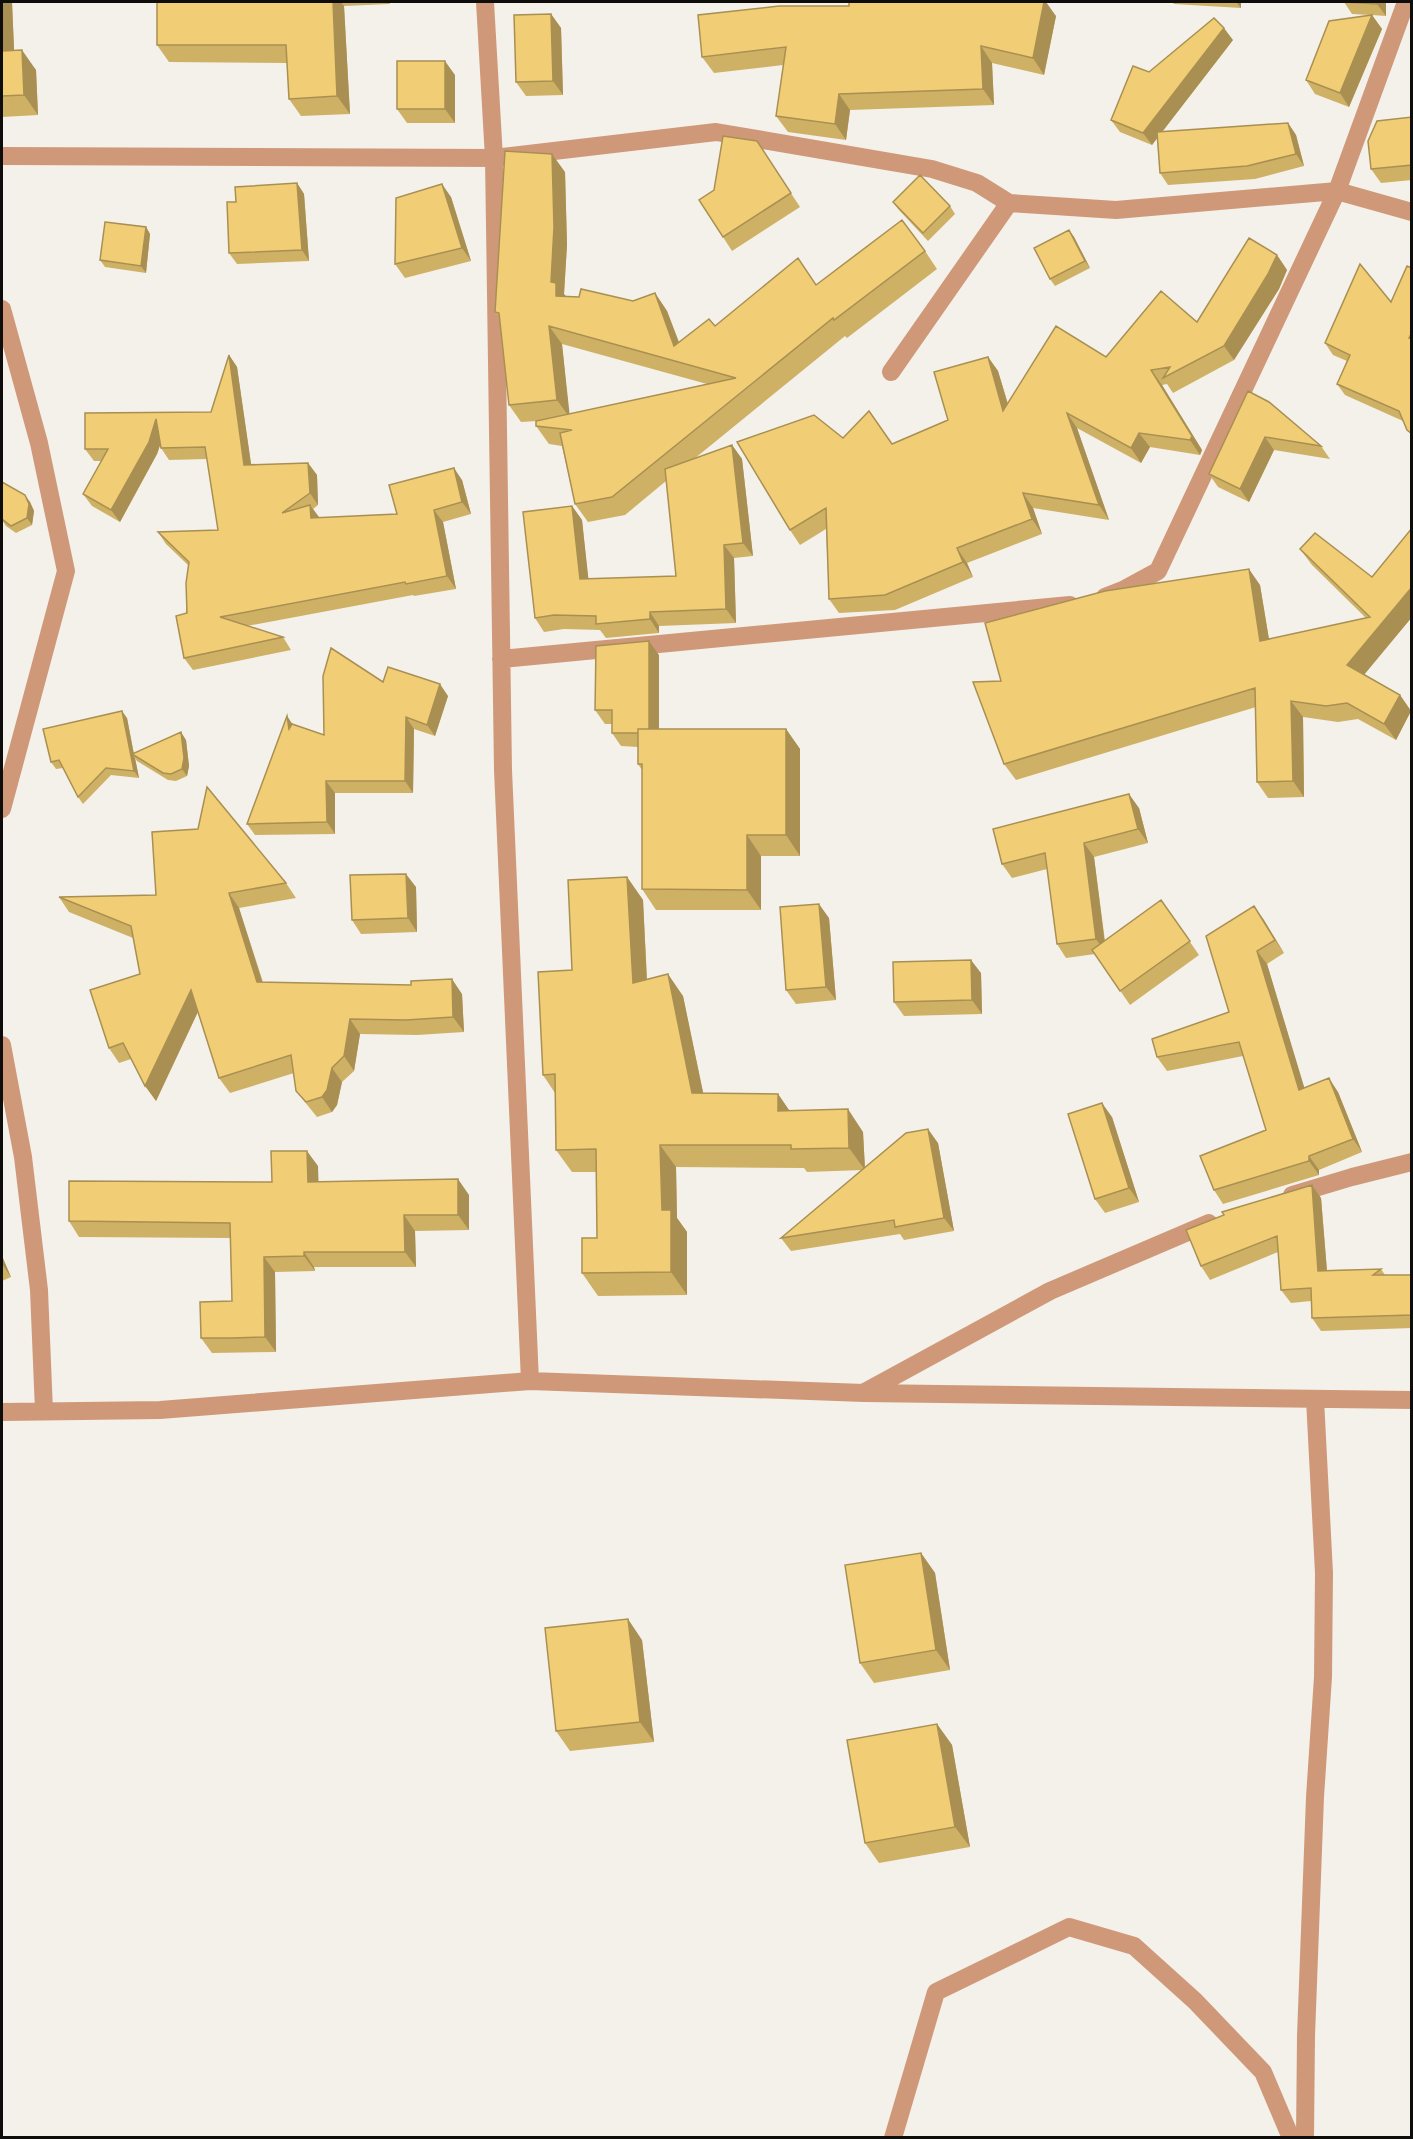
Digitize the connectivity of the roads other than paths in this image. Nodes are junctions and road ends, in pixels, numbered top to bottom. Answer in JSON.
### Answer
{"nodes":[{"id":1,"x":485,"y":2,"type":"edge"},
{"id":2,"x":1406,"y":2,"type":"edge"},
{"id":3,"x":2,"y":156,"type":"edge"},
{"id":4,"x":494,"y":158,"type":"junction"},
{"id":5,"x":1337,"y":191,"type":"junction"},
{"id":6,"x":1009,"y":203,"type":"junction"},
{"id":7,"x":1412,"y":212,"type":"edge"},
{"id":8,"x":2,"y":309,"type":"edge"},
{"id":9,"x":891,"y":372,"type":"dead end"},
{"id":10,"x":501,"y":659,"type":"junction"},
{"id":11,"x":2,"y":809,"type":"edge"},
{"id":12,"x":2,"y":1045,"type":"edge"},
{"id":13,"x":1412,"y":1162,"type":"edge"},
{"id":14,"x":1272,"y":1202,"type":"edge"},
{"id":15,"x":1226,"y":1215,"type":"edge"},
{"id":16,"x":530,"y":1381,"type":"junction"},
{"id":17,"x":864,"y":1393,"type":"junction"},
{"id":18,"x":1315,"y":1399,"type":"junction"},
{"id":19,"x":1412,"y":1400,"type":"edge"},
{"id":20,"x":2,"y":1412,"type":"edge"},
{"id":21,"x":44,"y":1412,"type":"junction"},
{"id":22,"x":893,"y":2138,"type":"edge"},
{"id":23,"x":1291,"y":2138,"type":"edge"},
{"id":24,"x":1305,"y":2138,"type":"edge"}],
"edges":[{"from":1,"to":4,"type":"street"},
{"from":2,"to":5,"type":"street"},
{"from":3,"to":4,"type":"street"},
{"from":4,"to":6,"type":"street"},
{"from":4,"to":10,"type":"street"},
{"from":5,"to":6,"type":"street"},
{"from":5,"to":7,"type":"street"},
{"from":5,"to":10,"type":"street"},
{"from":6,"to":9,"type":"street"},
{"from":8,"to":11,"type":"street"},
{"from":10,"to":16,"type":"street"},
{"from":12,"to":21,"type":"street"},
{"from":13,"to":14,"type":"street"},
{"from":15,"to":17,"type":"street"},
{"from":16,"to":17,"type":"street"},
{"from":16,"to":21,"type":"street"},
{"from":17,"to":18,"type":"street"},
{"from":18,"to":19,"type":"street"},
{"from":18,"to":24,"type":"street"},
{"from":20,"to":21,"type":"street"},
{"from":22,"to":23,"type":"street"}]}
